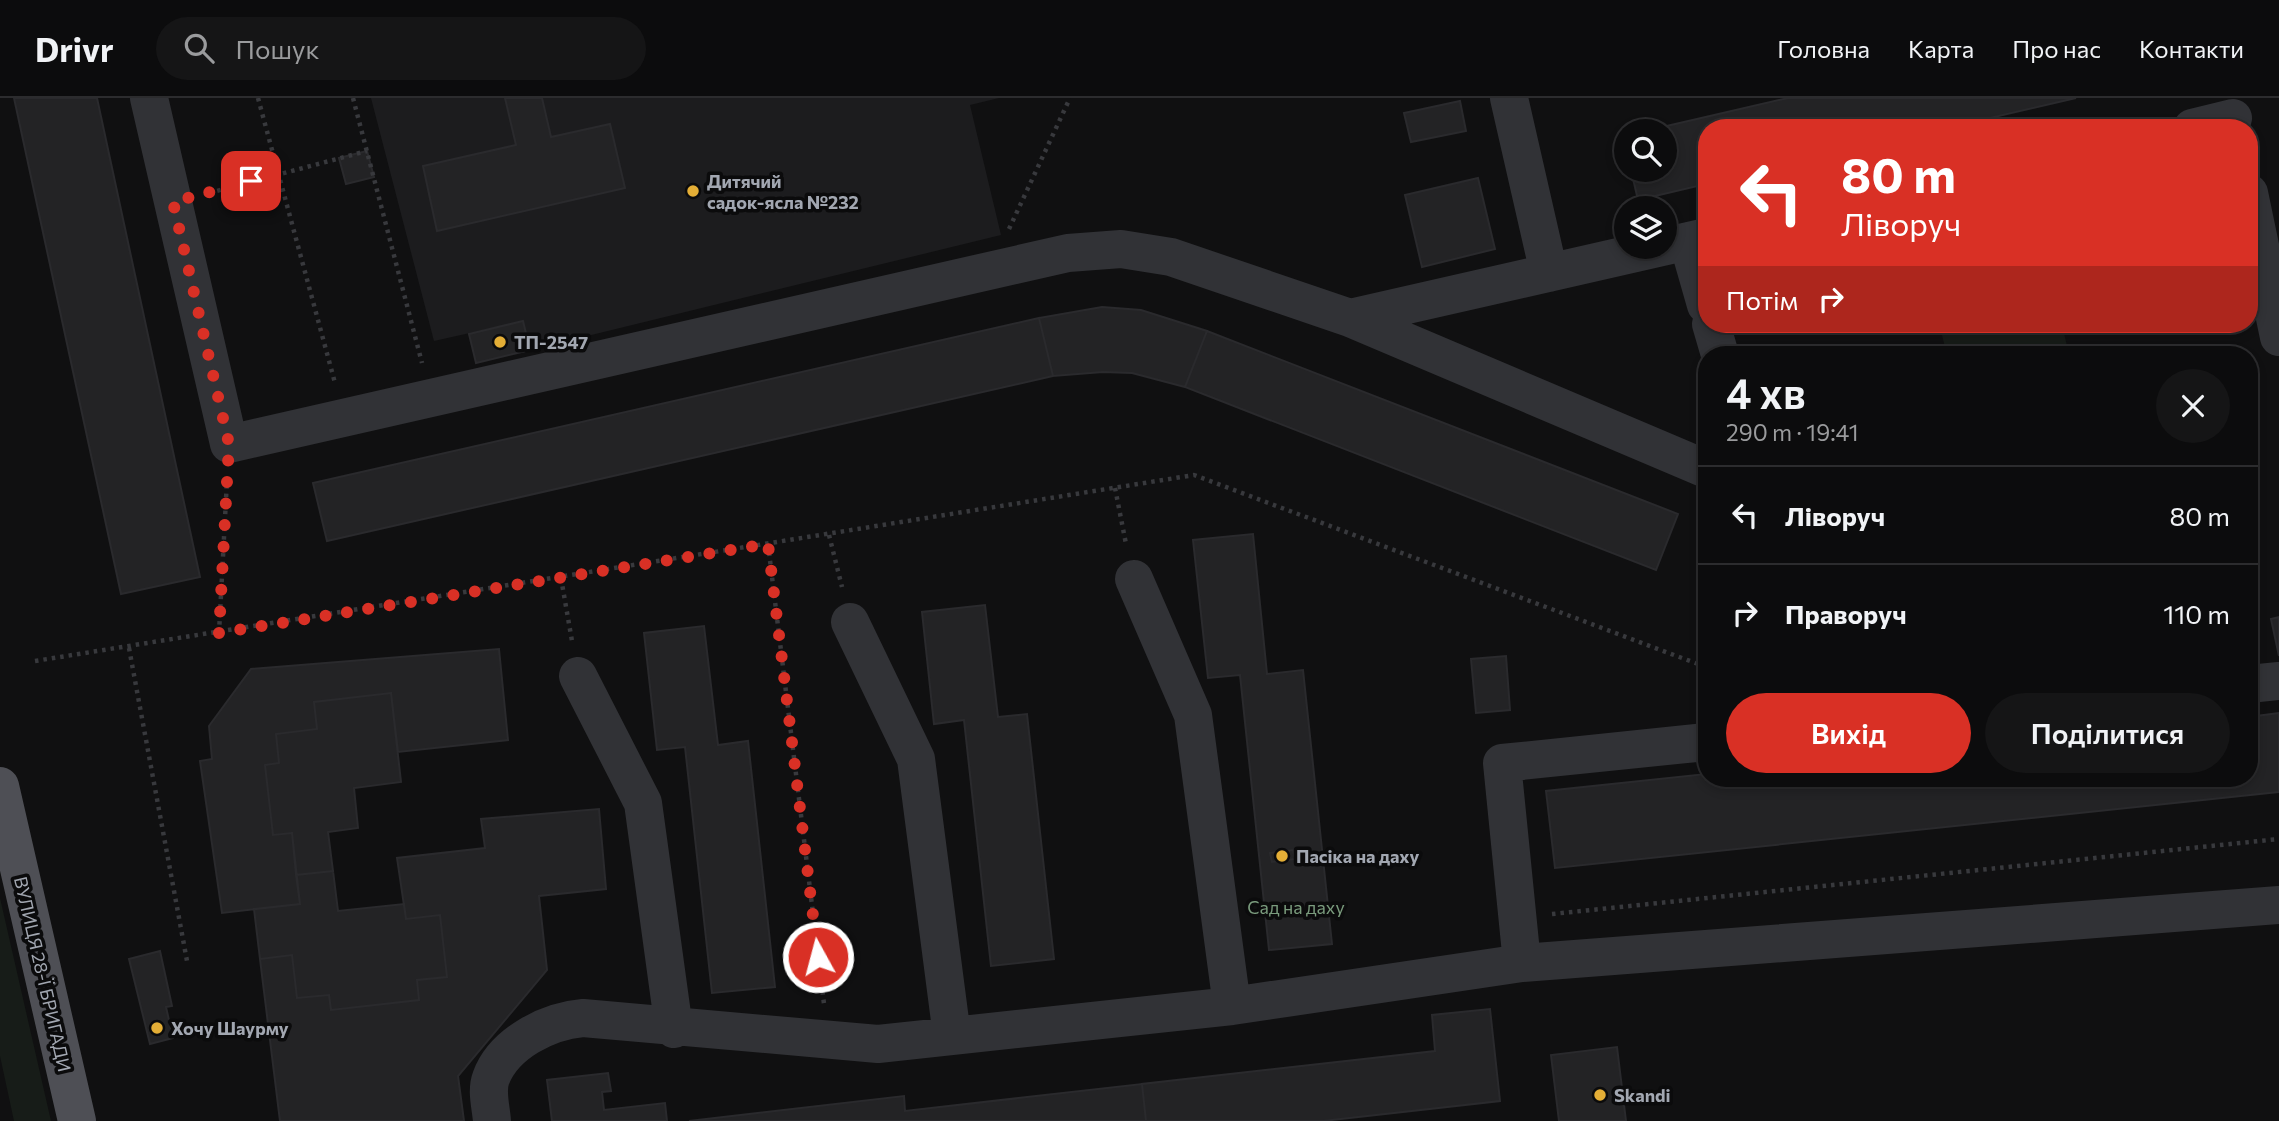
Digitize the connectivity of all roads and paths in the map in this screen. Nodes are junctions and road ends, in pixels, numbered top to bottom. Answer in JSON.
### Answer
{"nodes":[{"id":1,"x":149,"y":98,"type":"edge"},
{"id":2,"x":258,"y":98,"type":"edge"},
{"id":3,"x":353,"y":98,"type":"edge"},
{"id":4,"x":1070,"y":98,"type":"edge"},
{"id":5,"x":1509,"y":98,"type":"edge"},
{"id":6,"x":367,"y":151,"type":"junction"},
{"id":7,"x":278,"y":175,"type":"junction"},
{"id":8,"x":173,"y":202,"type":"junction"},
{"id":9,"x":2258,"y":236,"type":"edge"},
{"id":10,"x":1697,"y":239,"type":"edge"},
{"id":11,"x":990,"y":271,"type":"junction"},
{"id":12,"x":1549,"y":273,"type":"junction"},
{"id":13,"x":1350,"y":318,"type":"junction"},
{"id":14,"x":2279,"y":337,"type":"edge"},
{"id":15,"x":430,"y":398,"type":"junction"},
{"id":16,"x":345,"y":418,"type":"junction"},
{"id":17,"x":229,"y":444,"type":"junction"},
{"id":18,"x":1698,"y":466,"type":"edge"},
{"id":19,"x":1115,"y":488,"type":"junction"},
{"id":20,"x":829,"y":534,"type":"junction"},
{"id":21,"x":768,"y":544,"type":"junction"},
{"id":22,"x":561,"y":578,"type":"junction"},
{"id":23,"x":1134,"y":579,"type":"joint"},
{"id":24,"x":850,"y":622,"type":"joint"},
{"id":25,"x":219,"y":633,"type":"junction"},
{"id":26,"x":129,"y":648,"type":"junction"},
{"id":27,"x":35,"y":661,"type":"dead end"},
{"id":28,"x":1698,"y":664,"type":"edge"},
{"id":29,"x":578,"y":676,"type":"joint"},
{"id":30,"x":2279,"y":681,"type":"edge"},
{"id":31,"x":2258,"y":683,"type":"edge"},
{"id":32,"x":1698,"y":743,"type":"edge"},
{"id":33,"x":0,"y":786,"type":"edge"},
{"id":34,"x":2279,"y":839,"type":"edge"},
{"id":35,"x":2279,"y":905,"type":"edge"},
{"id":36,"x":1518,"y":918,"type":"junction"},
{"id":37,"x":187,"y":961,"type":"dead end"},
{"id":38,"x":1522,"y":963,"type":"junction"},
{"id":39,"x":1232,"y":1006,"type":"junction"},
{"id":40,"x":674,"y":1029,"type":"junction"},
{"id":41,"x":951,"y":1036,"type":"junction"},
{"id":42,"x":828,"y":1040,"type":"junction"},
{"id":43,"x":77,"y":1121,"type":"edge"},
{"id":44,"x":492,"y":1121,"type":"edge"}],
"edges":[{"from":1,"to":8,"type":"street"},
{"from":2,"to":7,"type":"path"},
{"from":3,"to":6,"type":"path"},
{"from":4,"to":11,"type":"path"},
{"from":5,"to":12,"type":"street"},
{"from":6,"to":7,"type":"path"},
{"from":6,"to":15,"type":"path"},
{"from":7,"to":8,"type":"path"},
{"from":7,"to":16,"type":"path"},
{"from":8,"to":17,"type":"street"},
{"from":9,"to":14,"type":"street"},
{"from":10,"to":12,"type":"street"},
{"from":11,"to":13,"type":"street"},
{"from":11,"to":15,"type":"street"},
{"from":12,"to":13,"type":"street"},
{"from":13,"to":18,"type":"street"},
{"from":15,"to":16,"type":"street"},
{"from":16,"to":17,"type":"street"},
{"from":17,"to":25,"type":"path"},
{"from":19,"to":20,"type":"path"},
{"from":19,"to":23,"type":"path"},
{"from":19,"to":28,"type":"path"},
{"from":20,"to":21,"type":"path"},
{"from":20,"to":24,"type":"path"},
{"from":21,"to":22,"type":"path"},
{"from":21,"to":42,"type":"path"},
{"from":22,"to":25,"type":"path"},
{"from":22,"to":29,"type":"path"},
{"from":23,"to":39,"type":"street"},
{"from":24,"to":41,"type":"street"},
{"from":25,"to":26,"type":"path"},
{"from":26,"to":27,"type":"path"},
{"from":26,"to":37,"type":"path"},
{"from":29,"to":40,"type":"street"},
{"from":30,"to":31,"type":"street"},
{"from":32,"to":36,"type":"street"},
{"from":33,"to":43,"type":"main road","name":"ВУЛИЦЯ 28-Ї БРИГАДИ"},
{"from":34,"to":36,"type":"path"},
{"from":35,"to":38,"type":"street"},
{"from":36,"to":38,"type":"street"},
{"from":38,"to":39,"type":"street"},
{"from":39,"to":41,"type":"street"},
{"from":40,"to":42,"type":"street"},
{"from":40,"to":44,"type":"street"},
{"from":41,"to":42,"type":"street"}]}
